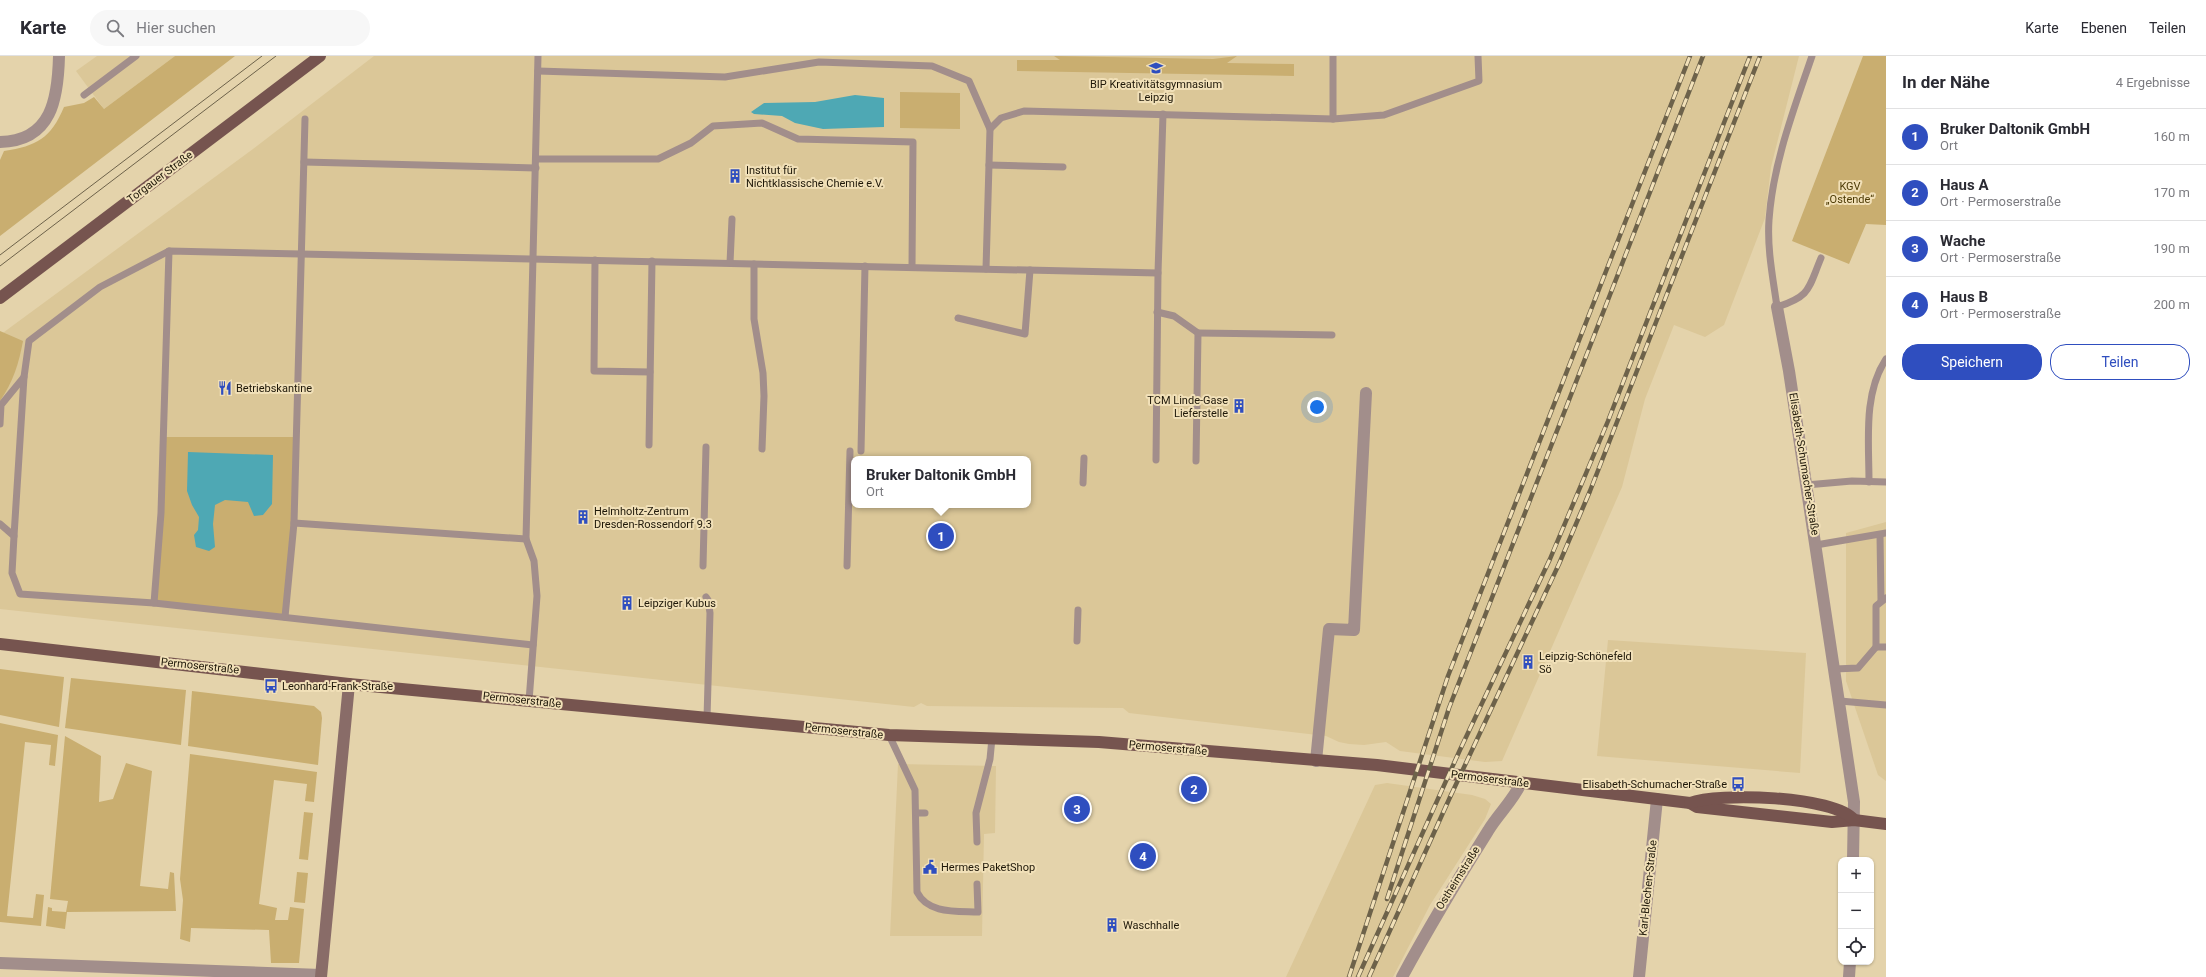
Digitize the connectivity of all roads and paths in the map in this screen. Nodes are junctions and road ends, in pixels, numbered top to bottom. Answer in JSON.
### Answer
{"nodes":[{"id":1,"x":59,"y":56,"type":"edge"},
{"id":2,"x":136,"y":56,"type":"edge"},
{"id":3,"x":320,"y":56,"type":"edge"},
{"id":4,"x":538,"y":56,"type":"edge"},
{"id":5,"x":1333,"y":56,"type":"edge"},
{"id":6,"x":1478,"y":56,"type":"edge"},
{"id":7,"x":1812,"y":56,"type":"edge"},
{"id":8,"x":538,"y":71,"type":"junction"},
{"id":9,"x":84,"y":95,"type":"dead end"},
{"id":10,"x":1163,"y":114,"type":"junction"},
{"id":11,"x":305,"y":118,"type":"dead end"},
{"id":12,"x":1333,"y":118,"type":"junction"},
{"id":13,"x":990,"y":129,"type":"junction"},
{"id":14,"x":0,"y":142,"type":"edge"},
{"id":15,"x":536,"y":160,"type":"junction"},
{"id":16,"x":304,"y":162,"type":"junction"},
{"id":17,"x":989,"y":165,"type":"junction"},
{"id":18,"x":1062,"y":167,"type":"dead end"},
{"id":19,"x":536,"y":168,"type":"junction"},
{"id":20,"x":732,"y":219,"type":"dead end"},
{"id":21,"x":168,"y":251,"type":"junction"},
{"id":22,"x":301,"y":254,"type":"junction"},
{"id":23,"x":1821,"y":258,"type":"dead end"},
{"id":24,"x":533,"y":259,"type":"junction"},
{"id":25,"x":595,"y":260,"type":"junction"},
{"id":26,"x":652,"y":261,"type":"junction"},
{"id":27,"x":730,"y":263,"type":"junction"},
{"id":28,"x":754,"y":264,"type":"junction"},
{"id":29,"x":865,"y":266,"type":"junction"},
{"id":30,"x":912,"y":267,"type":"junction"},
{"id":31,"x":986,"y":269,"type":"junction"},
{"id":32,"x":1030,"y":270,"type":"junction"},
{"id":33,"x":1158,"y":273,"type":"junction"},
{"id":34,"x":0,"y":298,"type":"edge"},
{"id":35,"x":1777,"y":307,"type":"junction"},
{"id":36,"x":1157,"y":312,"type":"junction"},
{"id":37,"x":958,"y":318,"type":"dead end"},
{"id":38,"x":1198,"y":333,"type":"junction"},
{"id":39,"x":1332,"y":335,"type":"dead end"},
{"id":40,"x":1886,"y":359,"type":"edge"},
{"id":41,"x":650,"y":372,"type":"junction"},
{"id":42,"x":24,"y":377,"type":"junction"},
{"id":43,"x":1366,"y":393,"type":"dead end"},
{"id":44,"x":0,"y":424,"type":"edge"},
{"id":45,"x":649,"y":445,"type":"dead end"},
{"id":46,"x":706,"y":447,"type":"dead end"},
{"id":47,"x":762,"y":448,"type":"dead end"},
{"id":48,"x":850,"y":451,"type":"dead end"},
{"id":49,"x":861,"y":452,"type":"dead end"},
{"id":50,"x":1084,"y":458,"type":"dead end"},
{"id":51,"x":1156,"y":460,"type":"dead end"},
{"id":52,"x":1196,"y":461,"type":"dead end"},
{"id":53,"x":1869,"y":482,"type":"junction"},
{"id":54,"x":1886,"y":482,"type":"edge"},
{"id":55,"x":1083,"y":483,"type":"dead end"},
{"id":56,"x":1806,"y":485,"type":"junction"},
{"id":57,"x":294,"y":523,"type":"junction"},
{"id":58,"x":0,"y":524,"type":"edge"},
{"id":59,"x":1883,"y":534,"type":"edge"},
{"id":60,"x":14,"y":536,"type":"junction"},
{"id":61,"x":526,"y":539,"type":"junction"},
{"id":62,"x":1816,"y":546,"type":"junction"},
{"id":63,"x":1883,"y":553,"type":"edge"},
{"id":64,"x":703,"y":566,"type":"dead end"},
{"id":65,"x":848,"y":566,"type":"dead end"},
{"id":66,"x":706,"y":597,"type":"dead end"},
{"id":67,"x":1884,"y":599,"type":"edge"},
{"id":68,"x":154,"y":603,"type":"junction"},
{"id":69,"x":1078,"y":610,"type":"dead end"},
{"id":70,"x":285,"y":617,"type":"junction"},
{"id":71,"x":1077,"y":641,"type":"dead end"},
{"id":72,"x":0,"y":644,"type":"edge"},
{"id":73,"x":533,"y":645,"type":"junction"},
{"id":74,"x":1876,"y":647,"type":"junction"},
{"id":75,"x":1886,"y":647,"type":"edge"},
{"id":76,"x":1836,"y":669,"type":"junction"},
{"id":77,"x":349,"y":684,"type":"junction"},
{"id":78,"x":529,"y":701,"type":"junction"},
{"id":79,"x":1840,"y":701,"type":"junction"},
{"id":80,"x":1886,"y":705,"type":"edge"},
{"id":81,"x":707,"y":718,"type":"junction"},
{"id":82,"x":889,"y":735,"type":"junction"},
{"id":83,"x":992,"y":738,"type":"junction"},
{"id":84,"x":1316,"y":761,"type":"junction"},
{"id":85,"x":1521,"y":783,"type":"junction"},
{"id":86,"x":1657,"y":799,"type":"junction"},
{"id":87,"x":1690,"y":803,"type":"junction"},
{"id":88,"x":917,"y":813,"type":"junction"},
{"id":89,"x":925,"y":813,"type":"dead end"},
{"id":90,"x":968,"y":813,"type":"dead end"},
{"id":91,"x":976,"y":813,"type":"junction"},
{"id":92,"x":1854,"y":820,"type":"junction"},
{"id":93,"x":1886,"y":824,"type":"edge"},
{"id":94,"x":976,"y":842,"type":"dead end"},
{"id":95,"x":1853,"y":857,"type":"edge"},
{"id":96,"x":977,"y":884,"type":"dead end"},
{"id":97,"x":0,"y":963,"type":"edge"},
{"id":98,"x":1850,"y":965,"type":"edge"},
{"id":99,"x":321,"y":976,"type":"edge"},
{"id":100,"x":1402,"y":977,"type":"edge"},
{"id":101,"x":1638,"y":977,"type":"edge"},
{"id":102,"x":1849,"y":977,"type":"edge"}],
"edges":[{"from":1,"to":14,"type":"street"},
{"from":2,"to":9,"type":"lane"},
{"from":3,"to":34,"type":"main road","name":"Torgauer Straße"},
{"from":4,"to":8,"type":"lane"},
{"from":5,"to":12,"type":"lane"},
{"from":6,"to":12,"type":"lane"},
{"from":7,"to":35,"type":"lane"},
{"from":8,"to":13,"type":"lane"},
{"from":8,"to":15,"type":"lane"},
{"from":10,"to":12,"type":"lane"},
{"from":10,"to":13,"type":"lane"},
{"from":10,"to":33,"type":"lane"},
{"from":11,"to":16,"type":"lane"},
{"from":13,"to":17,"type":"lane"},
{"from":15,"to":19,"type":"lane"},
{"from":15,"to":30,"type":"lane"},
{"from":16,"to":19,"type":"lane"},
{"from":16,"to":22,"type":"lane"},
{"from":17,"to":18,"type":"lane"},
{"from":17,"to":31,"type":"lane"},
{"from":19,"to":24,"type":"lane"},
{"from":20,"to":27,"type":"lane"},
{"from":21,"to":22,"type":"lane"},
{"from":21,"to":42,"type":"lane"},
{"from":21,"to":68,"type":"lane"},
{"from":22,"to":24,"type":"lane"},
{"from":22,"to":57,"type":"lane"},
{"from":23,"to":35,"type":"lane"},
{"from":24,"to":25,"type":"lane"},
{"from":24,"to":61,"type":"lane"},
{"from":25,"to":26,"type":"lane"},
{"from":25,"to":41,"type":"lane"},
{"from":26,"to":27,"type":"lane"},
{"from":26,"to":41,"type":"lane"},
{"from":27,"to":28,"type":"lane"},
{"from":28,"to":29,"type":"lane"},
{"from":28,"to":47,"type":"lane"},
{"from":29,"to":30,"type":"lane"},
{"from":29,"to":49,"type":"lane"},
{"from":30,"to":31,"type":"lane"},
{"from":31,"to":32,"type":"lane"},
{"from":32,"to":33,"type":"lane"},
{"from":32,"to":37,"type":"lane"},
{"from":33,"to":36,"type":"lane"},
{"from":35,"to":56,"type":"street","name":"Elisabeth-Schumacher-Straße"},
{"from":36,"to":38,"type":"lane"},
{"from":36,"to":51,"type":"lane"},
{"from":38,"to":39,"type":"lane"},
{"from":38,"to":52,"type":"lane"},
{"from":40,"to":53,"type":"lane"},
{"from":41,"to":45,"type":"lane"},
{"from":42,"to":44,"type":"lane"},
{"from":42,"to":60,"type":"lane"},
{"from":43,"to":84,"type":"street"},
{"from":46,"to":64,"type":"lane"},
{"from":48,"to":65,"type":"lane"},
{"from":50,"to":55,"type":"lane"},
{"from":53,"to":54,"type":"lane"},
{"from":53,"to":56,"type":"lane"},
{"from":56,"to":62,"type":"street","name":"Elisabeth-Schumacher-Straße"},
{"from":57,"to":61,"type":"lane"},
{"from":57,"to":70,"type":"lane"},
{"from":58,"to":60,"type":"lane"},
{"from":59,"to":62,"type":"lane"},
{"from":59,"to":63,"type":"lane"},
{"from":60,"to":68,"type":"lane"},
{"from":61,"to":73,"type":"lane"},
{"from":62,"to":76,"type":"street","name":"Elisabeth-Schumacher-Straße"},
{"from":63,"to":67,"type":"lane"},
{"from":66,"to":81,"type":"lane"},
{"from":67,"to":74,"type":"lane"},
{"from":68,"to":70,"type":"lane"},
{"from":69,"to":71,"type":"lane"},
{"from":70,"to":73,"type":"lane"},
{"from":72,"to":77,"type":"main road","name":"Permoserstraße"},
{"from":73,"to":78,"type":"lane"},
{"from":74,"to":75,"type":"lane"},
{"from":74,"to":76,"type":"lane"},
{"from":76,"to":79,"type":"street","name":"Elisabeth-Schumacher-Straße"},
{"from":77,"to":78,"type":"main road","name":"Permoserstraße"},
{"from":77,"to":99,"type":"street"},
{"from":78,"to":81,"type":"main road","name":"Permoserstraße"},
{"from":79,"to":80,"type":"lane"},
{"from":79,"to":92,"type":"street","name":"Elisabeth-Schumacher-Straße"},
{"from":81,"to":82,"type":"main road","name":"Permoserstraße"},
{"from":82,"to":83,"type":"main road","name":"Permoserstraße"},
{"from":82,"to":88,"type":"lane"},
{"from":83,"to":84,"type":"main road","name":"Permoserstraße"},
{"from":83,"to":91,"type":"lane"},
{"from":84,"to":85,"type":"main road","name":"Permoserstraße"},
{"from":85,"to":86,"type":"main road","name":"Permoserstraße"},
{"from":85,"to":100,"type":"street","name":"Ostheimstraße"},
{"from":86,"to":87,"type":"main road","name":"Permoserstraße"},
{"from":86,"to":101,"type":"street","name":"Karl-Blechen-Straße"},
{"from":87,"to":92,"type":"main road","name":"Permoserstraße"},
{"from":87,"to":92,"type":"main road","name":"Permoserstraße"},
{"from":88,"to":89,"type":"lane"},
{"from":88,"to":96,"type":"lane"},
{"from":90,"to":91,"type":"lane"},
{"from":91,"to":94,"type":"lane"},
{"from":92,"to":93,"type":"main road","name":"Permoserstraße"},
{"from":92,"to":95,"type":"street","name":"Elisabeth-Schumacher-Straße"},
{"from":97,"to":99,"type":"street"},
{"from":98,"to":102,"type":"street"}]}
